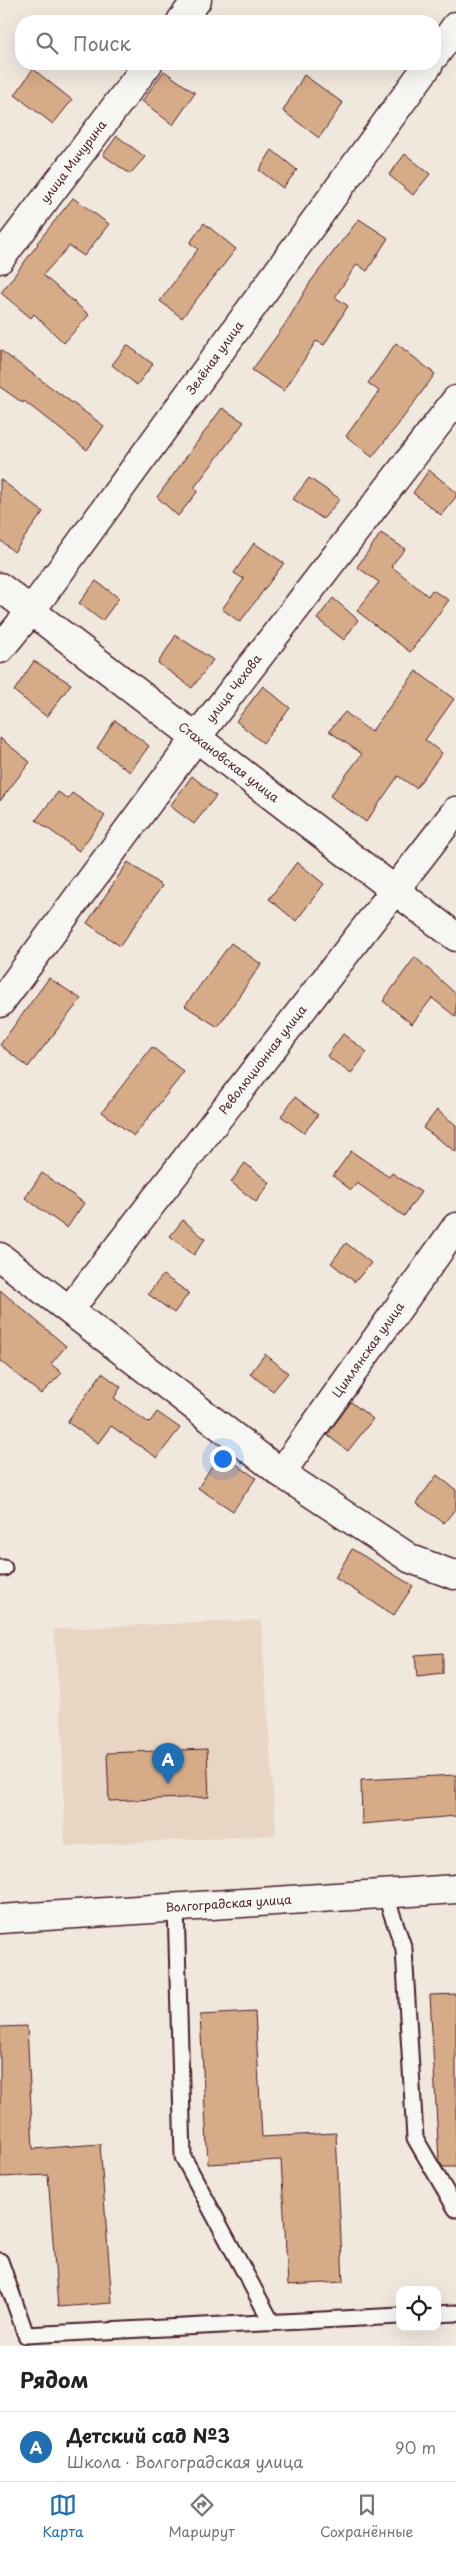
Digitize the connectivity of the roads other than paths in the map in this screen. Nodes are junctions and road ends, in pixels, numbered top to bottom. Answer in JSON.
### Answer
{"nodes":[{"id":1,"x":197,"y":0,"type":"edge"},
{"id":2,"x":186,"y":15,"type":"edge"},
{"id":3,"x":456,"y":26,"type":"edge"},
{"id":4,"x":441,"y":47,"type":"edge"},
{"id":5,"x":143,"y":70,"type":"edge"},
{"id":6,"x":425,"y":70,"type":"edge"},
{"id":7,"x":0,"y":258,"type":"edge"},
{"id":8,"x":456,"y":400,"type":"edge"},
{"id":9,"x":0,"y":587,"type":"edge"},
{"id":10,"x":31,"y":611,"type":"junction"},
{"id":11,"x":0,"y":649,"type":"edge"},
{"id":12,"x":196,"y":738,"type":"junction"},
{"id":13,"x":456,"y":811,"type":"edge"},
{"id":14,"x":395,"y":891,"type":"junction"},
{"id":15,"x":456,"y":937,"type":"edge"},
{"id":16,"x":0,"y":1003,"type":"edge"},
{"id":17,"x":456,"y":1227,"type":"edge"},
{"id":18,"x":0,"y":1257,"type":"edge"},
{"id":19,"x":70,"y":1309,"type":"junction"},
{"id":20,"x":281,"y":1473,"type":"junction"},
{"id":21,"x":456,"y":1574,"type":"edge"},
{"id":22,"x":456,"y":1889,"type":"edge"},
{"id":23,"x":385,"y":1894,"type":"junction"},
{"id":24,"x":176,"y":1907,"type":"junction"},
{"id":25,"x":0,"y":1919,"type":"edge"},
{"id":26,"x":456,"y":2209,"type":"edge"},
{"id":27,"x":0,"y":2261,"type":"edge"},
{"id":28,"x":456,"y":2313,"type":"edge"},
{"id":29,"x":441,"y":2314,"type":"edge"},
{"id":30,"x":396,"y":2316,"type":"edge"},
{"id":31,"x":272,"y":2323,"type":"junction"}],
"edges":[{"from":1,"to":2,"type":"street"},
{"from":3,"to":4,"type":"street"},
{"from":5,"to":7,"type":"street","name":"улица Мичурина"},
{"from":6,"to":10,"type":"street","name":"Зелёная улица"},
{"from":8,"to":12,"type":"street","name":"улица Чехова"},
{"from":9,"to":10,"type":"street","name":"Стахановская улица"},
{"from":10,"to":11,"type":"street","name":"Зелёная улица"},
{"from":10,"to":12,"type":"street","name":"Стахановская улица"},
{"from":12,"to":14,"type":"street","name":"Стахановская улица"},
{"from":12,"to":16,"type":"street","name":"улица Чехова"},
{"from":13,"to":14,"type":"street","name":"Революционная улица"},
{"from":14,"to":15,"type":"street","name":"Стахановская улица"},
{"from":14,"to":19,"type":"street","name":"Революционная улица"},
{"from":17,"to":20,"type":"street","name":"Цимлянская улица"},
{"from":18,"to":19,"type":"street"},
{"from":19,"to":20,"type":"street"},
{"from":20,"to":21,"type":"street"},
{"from":22,"to":23,"type":"street","name":"Волгоградская улица"},
{"from":23,"to":24,"type":"street","name":"Волгоградская улица"},
{"from":23,"to":26,"type":"lane"},
{"from":24,"to":25,"type":"street","name":"Волгоградская улица"},
{"from":24,"to":31,"type":"lane"},
{"from":27,"to":31,"type":"lane"},
{"from":28,"to":29,"type":"lane"},
{"from":30,"to":31,"type":"lane"}]}
